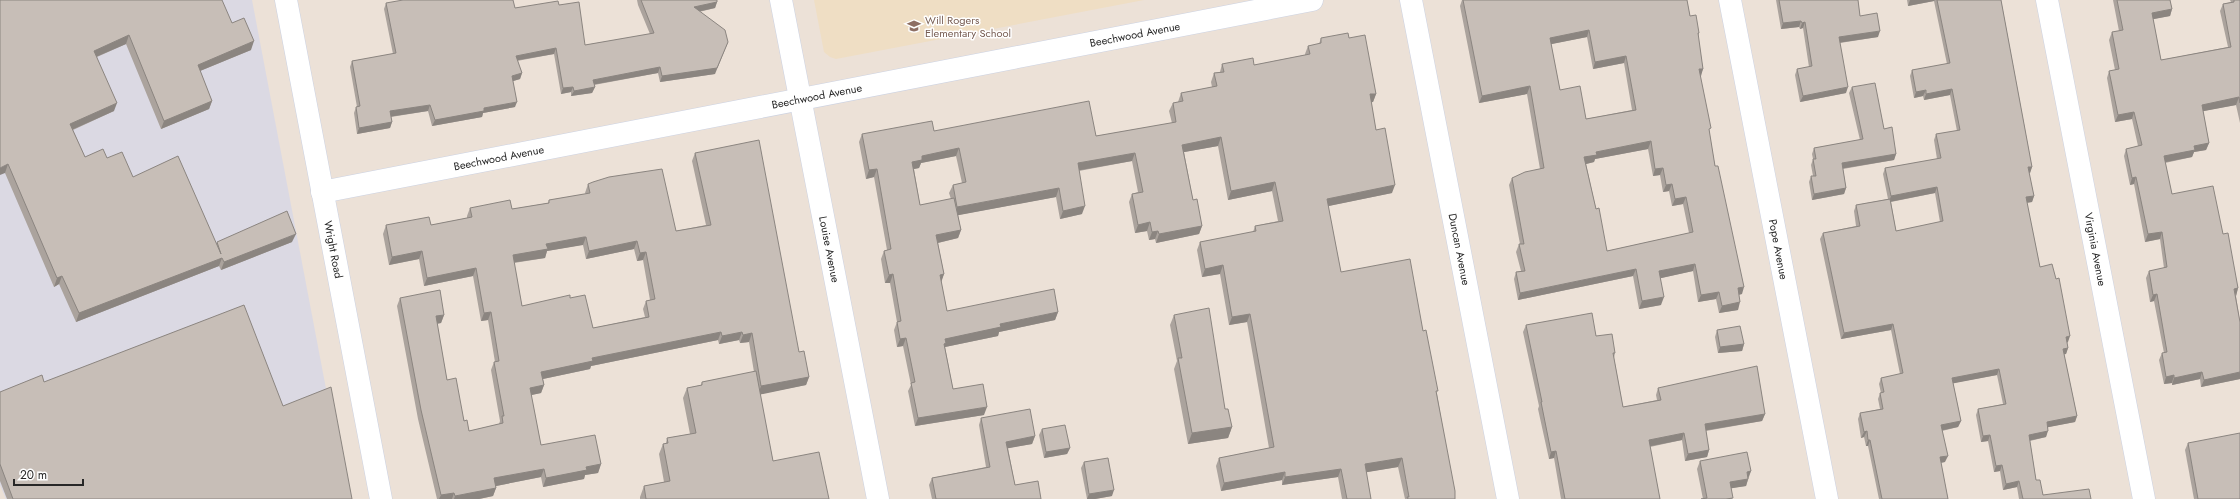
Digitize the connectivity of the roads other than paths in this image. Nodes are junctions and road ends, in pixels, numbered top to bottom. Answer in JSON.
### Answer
{"nodes":[{"id":1,"x":286,"y":0,"type":"edge"},
{"id":2,"x":781,"y":0,"type":"edge"},
{"id":3,"x":1312,"y":0,"type":"edge"},
{"id":4,"x":1411,"y":0,"type":"edge"},
{"id":5,"x":1730,"y":0,"type":"edge"},
{"id":6,"x":2047,"y":0,"type":"edge"},
{"id":7,"x":800,"y":99,"type":"junction"},
{"id":8,"x":322,"y":192,"type":"junction"},
{"id":9,"x":381,"y":499,"type":"edge"},
{"id":10,"x":878,"y":499,"type":"edge"},
{"id":11,"x":1508,"y":499,"type":"edge"},
{"id":12,"x":1827,"y":499,"type":"edge"},
{"id":13,"x":2144,"y":499,"type":"edge"}],
"edges":[{"from":1,"to":8,"type":"street","name":"Wright Road"},
{"from":2,"to":7,"type":"street","name":"Louise Avenue"},
{"from":3,"to":7,"type":"street","name":"Beechwood Avenue"},
{"from":4,"to":11,"type":"street","name":"Duncan Avenue"},
{"from":5,"to":12,"type":"street","name":"Pope Avenue"},
{"from":6,"to":13,"type":"street","name":"Virginia Avenue"},
{"from":7,"to":8,"type":"street","name":"Beechwood Avenue"},
{"from":7,"to":10,"type":"street","name":"Louise Avenue"},
{"from":8,"to":9,"type":"street","name":"Wright Road"}]}
